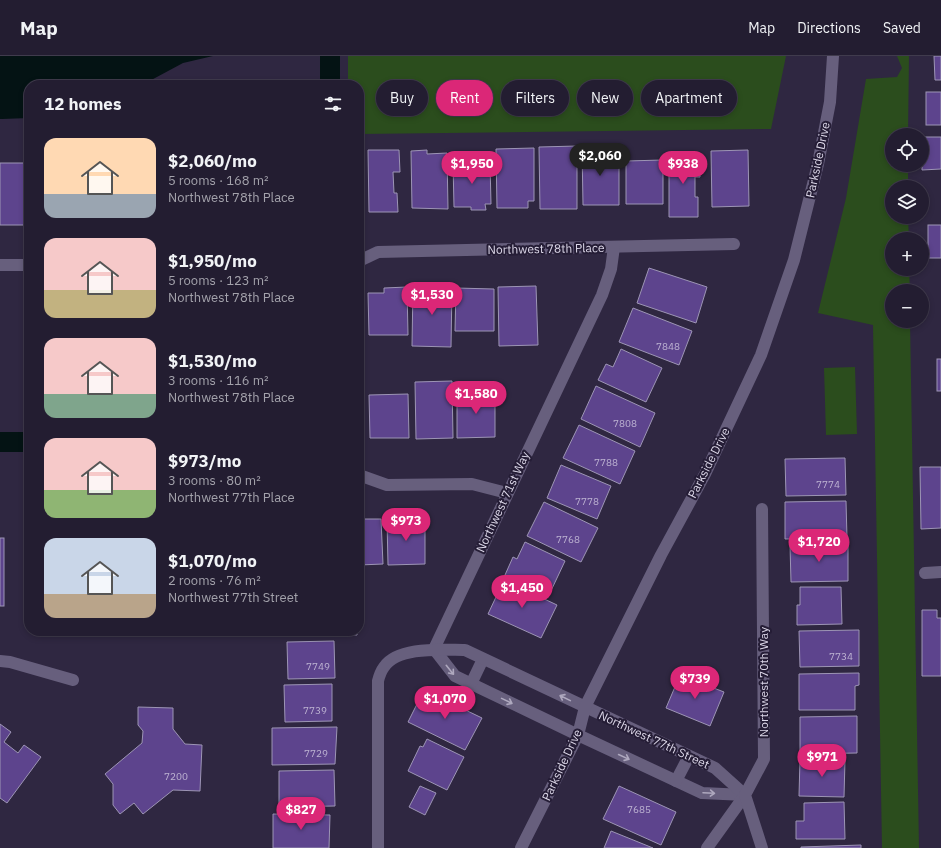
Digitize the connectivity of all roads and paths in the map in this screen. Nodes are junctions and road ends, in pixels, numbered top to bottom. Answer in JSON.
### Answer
{"nodes":[{"id":1,"x":833,"y":56,"type":"edge"},
{"id":2,"x":734,"y":244,"type":"dead end"},
{"id":3,"x":614,"y":247,"type":"junction"},
{"id":4,"x":364,"y":259,"type":"edge"},
{"id":5,"x":0,"y":265,"type":"edge"},
{"id":6,"x":24,"y":265,"type":"edge"},
{"id":7,"x":364,"y":478,"type":"edge"},
{"id":8,"x":507,"y":493,"type":"junction"},
{"id":9,"x":762,"y":509,"type":"dead end"},
{"id":10,"x":925,"y":572,"type":"dead end"},
{"id":11,"x":941,"y":572,"type":"edge"},
{"id":12,"x":434,"y":649,"type":"junction"},
{"id":13,"x":484,"y":659,"type":"junction"},
{"id":14,"x":0,"y":661,"type":"edge"},
{"id":15,"x":73,"y":680,"type":"dead end"},
{"id":16,"x":471,"y":684,"type":"junction"},
{"id":17,"x":585,"y":707,"type":"junction"},
{"id":18,"x":578,"y":735,"type":"junction"},
{"id":19,"x":689,"y":756,"type":"junction"},
{"id":20,"x":676,"y":781,"type":"junction"},
{"id":21,"x":745,"y":795,"type":"junction"},
{"id":22,"x":378,"y":848,"type":"edge"},
{"id":23,"x":521,"y":848,"type":"edge"},
{"id":24,"x":707,"y":848,"type":"edge"},
{"id":25,"x":762,"y":848,"type":"edge"}],
"edges":[{"from":1,"to":17,"type":"street","name":"Parkside Drive"},
{"from":2,"to":3,"type":"street","name":"Northwest 78th Place"},
{"from":3,"to":4,"type":"street","name":"Northwest 78th Place"},
{"from":3,"to":8,"type":"street","name":"Northwest 71st Way"},
{"from":5,"to":6,"type":"street"},
{"from":7,"to":8,"type":"street"},
{"from":8,"to":12,"type":"street","name":"Northwest 71st Way"},
{"from":9,"to":21,"type":"street","name":"Northwest 70th Way"},
{"from":10,"to":11,"type":"street"},
{"from":12,"to":13,"type":"street","name":"Northwest 77th Street"},
{"from":12,"to":16,"type":"street","one_way":true},
{"from":12,"to":22,"type":"street"},
{"from":13,"to":16,"type":"street"},
{"from":17,"to":13,"type":"street","name":"Northwest 77th Street","one_way":true},
{"from":14,"to":15,"type":"street"},
{"from":16,"to":18,"type":"street","one_way":true},
{"from":17,"to":18,"type":"street","name":"Parkside Drive"},
{"from":17,"to":19,"type":"street","name":"Northwest 77th Street"},
{"from":18,"to":20,"type":"street","one_way":true},
{"from":18,"to":23,"type":"street","name":"Parkside Drive"},
{"from":19,"to":20,"type":"street"},
{"from":19,"to":21,"type":"street","name":"Northwest 77th Street"},
{"from":20,"to":21,"type":"street","one_way":true},
{"from":21,"to":24,"type":"street","name":"Northwest 70th Way"},
{"from":21,"to":25,"type":"street"}]}
